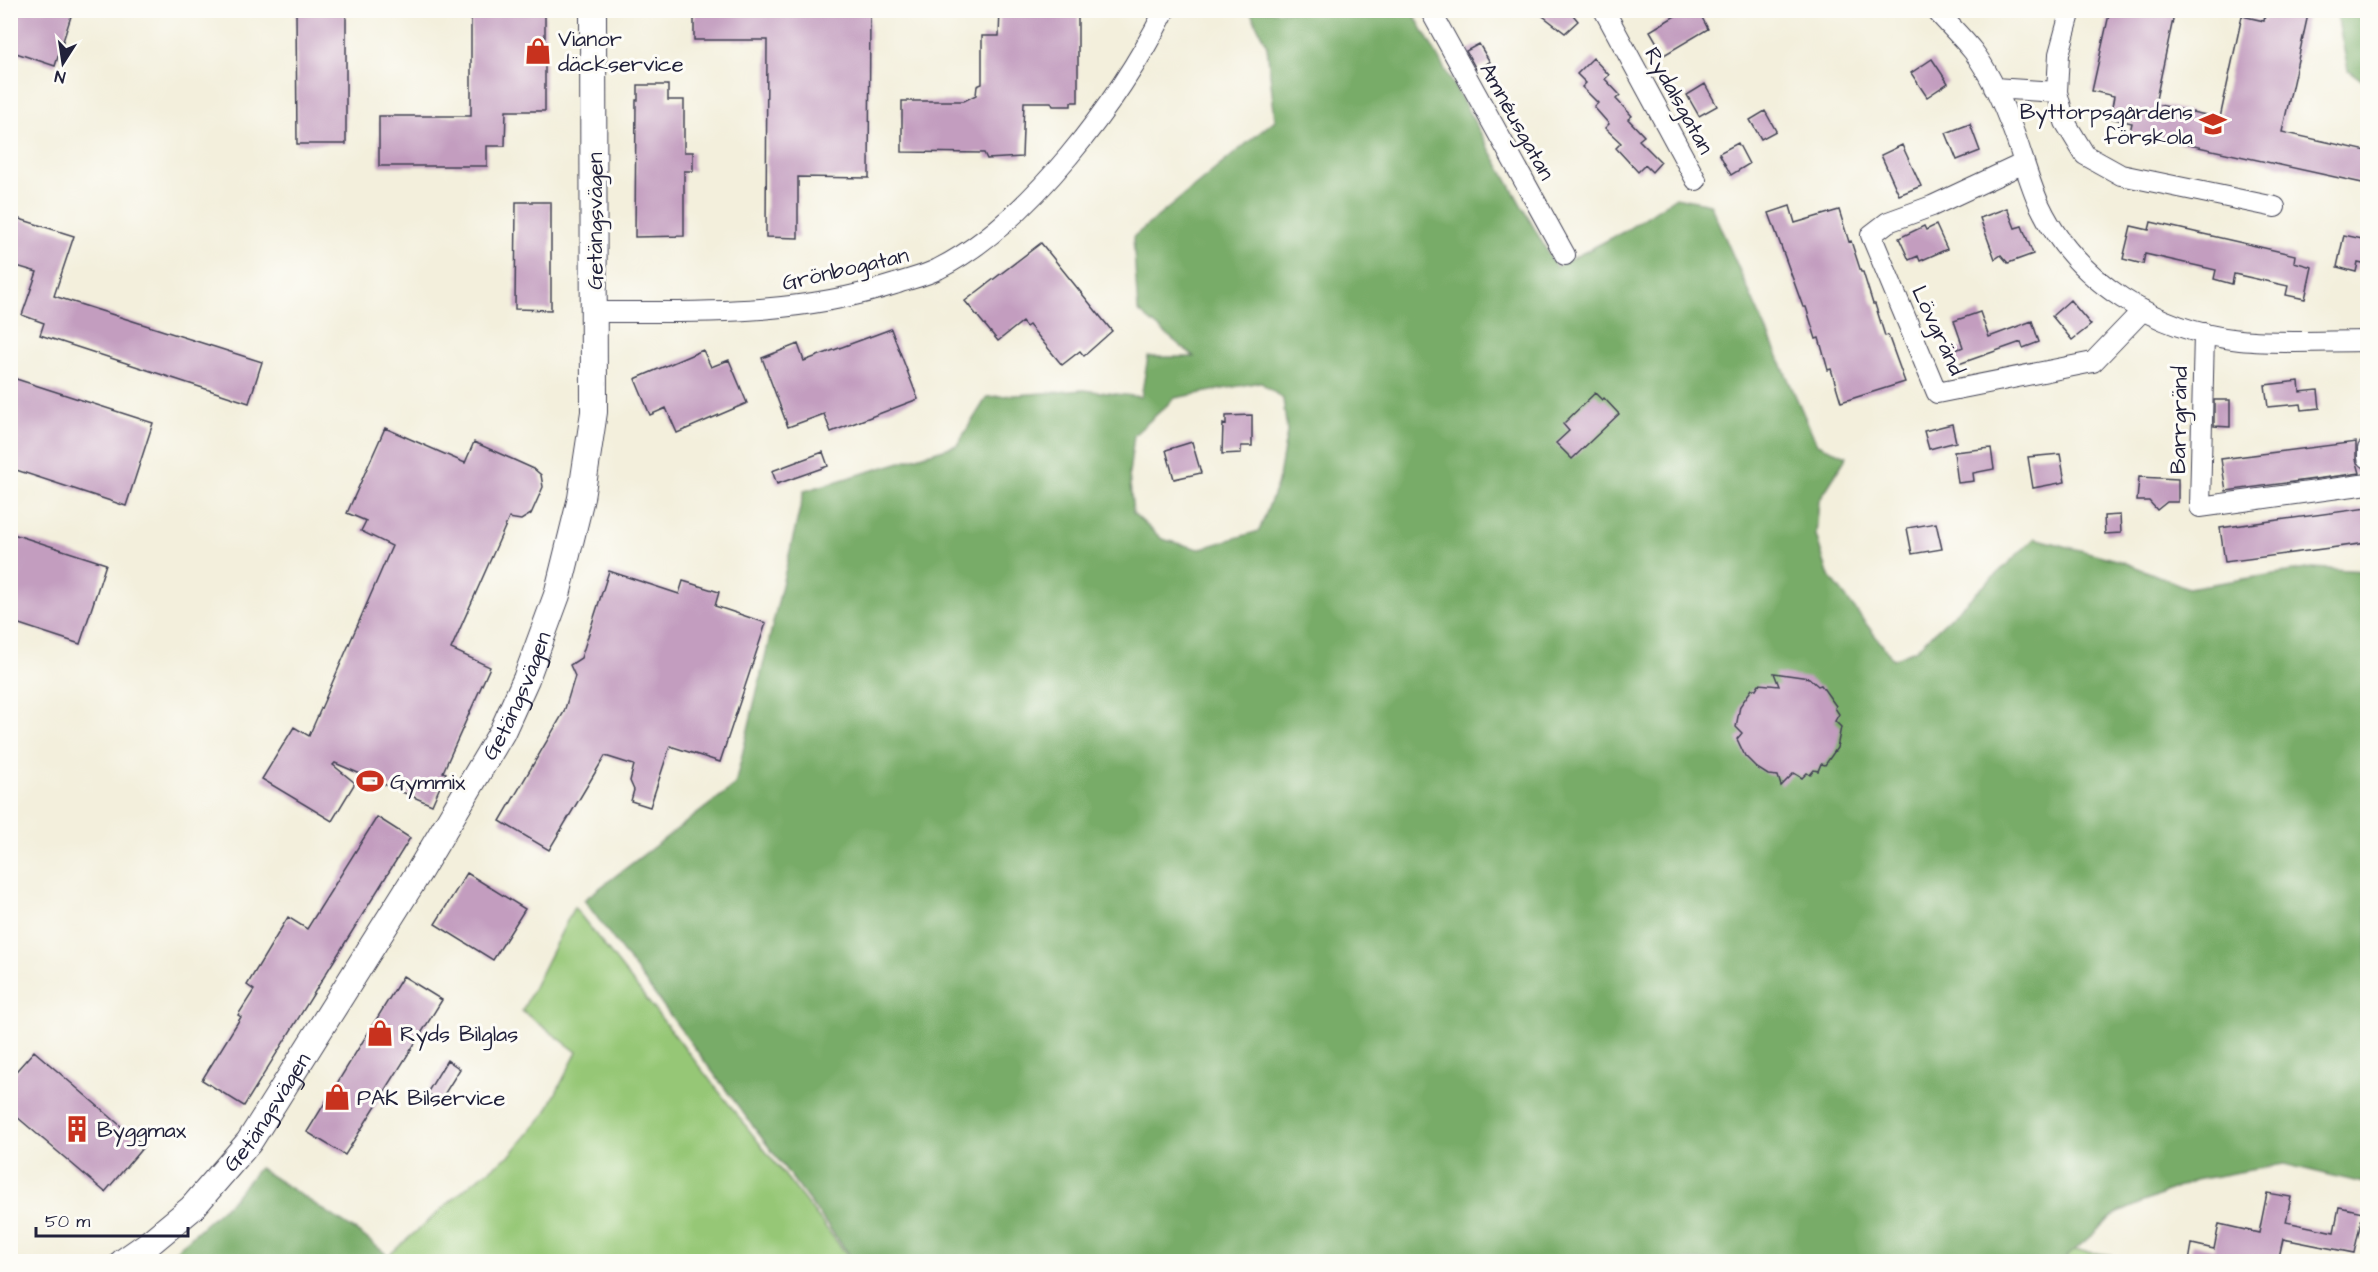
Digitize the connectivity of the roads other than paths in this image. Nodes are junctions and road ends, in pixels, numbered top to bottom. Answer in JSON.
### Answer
{"nodes":[{"id":1,"x":593,"y":10,"type":"edge"},
{"id":2,"x":1165,"y":10,"type":"edge"},
{"id":3,"x":1430,"y":10,"type":"edge"},
{"id":4,"x":1604,"y":10,"type":"edge"},
{"id":5,"x":1936,"y":10,"type":"edge"},
{"id":6,"x":2071,"y":10,"type":"edge"},
{"id":7,"x":1994,"y":88,"type":"junction"},
{"id":8,"x":2057,"y":92,"type":"junction"},
{"id":9,"x":2024,"y":163,"type":"junction"},
{"id":10,"x":1696,"y":180,"type":"dead end"},
{"id":11,"x":2275,"y":207,"type":"dead end"},
{"id":12,"x":1564,"y":255,"type":"dead end"},
{"id":13,"x":2143,"y":310,"type":"junction"},
{"id":14,"x":594,"y":312,"type":"junction"},
{"id":15,"x":2204,"y":333,"type":"junction"},
{"id":16,"x":2367,"y":341,"type":"edge"},
{"id":17,"x":2367,"y":449,"type":"edge"},
{"id":18,"x":2367,"y":458,"type":"edge"},
{"id":19,"x":2367,"y":484,"type":"edge"},
{"id":20,"x":123,"y":1262,"type":"edge"}],
"edges":[{"from":1,"to":14,"type":"street","name":"Getängsvägen"},
{"from":2,"to":14,"type":"street","name":"Grönbogatan"},
{"from":3,"to":12,"type":"street","name":"Amnéusgatan"},
{"from":4,"to":10,"type":"street","name":"Rydalsgatan"},
{"from":5,"to":7,"type":"street"},
{"from":6,"to":8,"type":"street"},
{"from":7,"to":8,"type":"street"},
{"from":7,"to":9,"type":"street"},
{"from":8,"to":11,"type":"street"},
{"from":9,"to":13,"type":"street"},
{"from":9,"to":13,"type":"street","name":"Lövgränd"},
{"from":13,"to":15,"type":"street"},
{"from":14,"to":20,"type":"street","name":"Getängsvägen"},
{"from":15,"to":16,"type":"street"},
{"from":15,"to":19,"type":"street","name":"Barrgränd"},
{"from":17,"to":18,"type":"street"}]}
